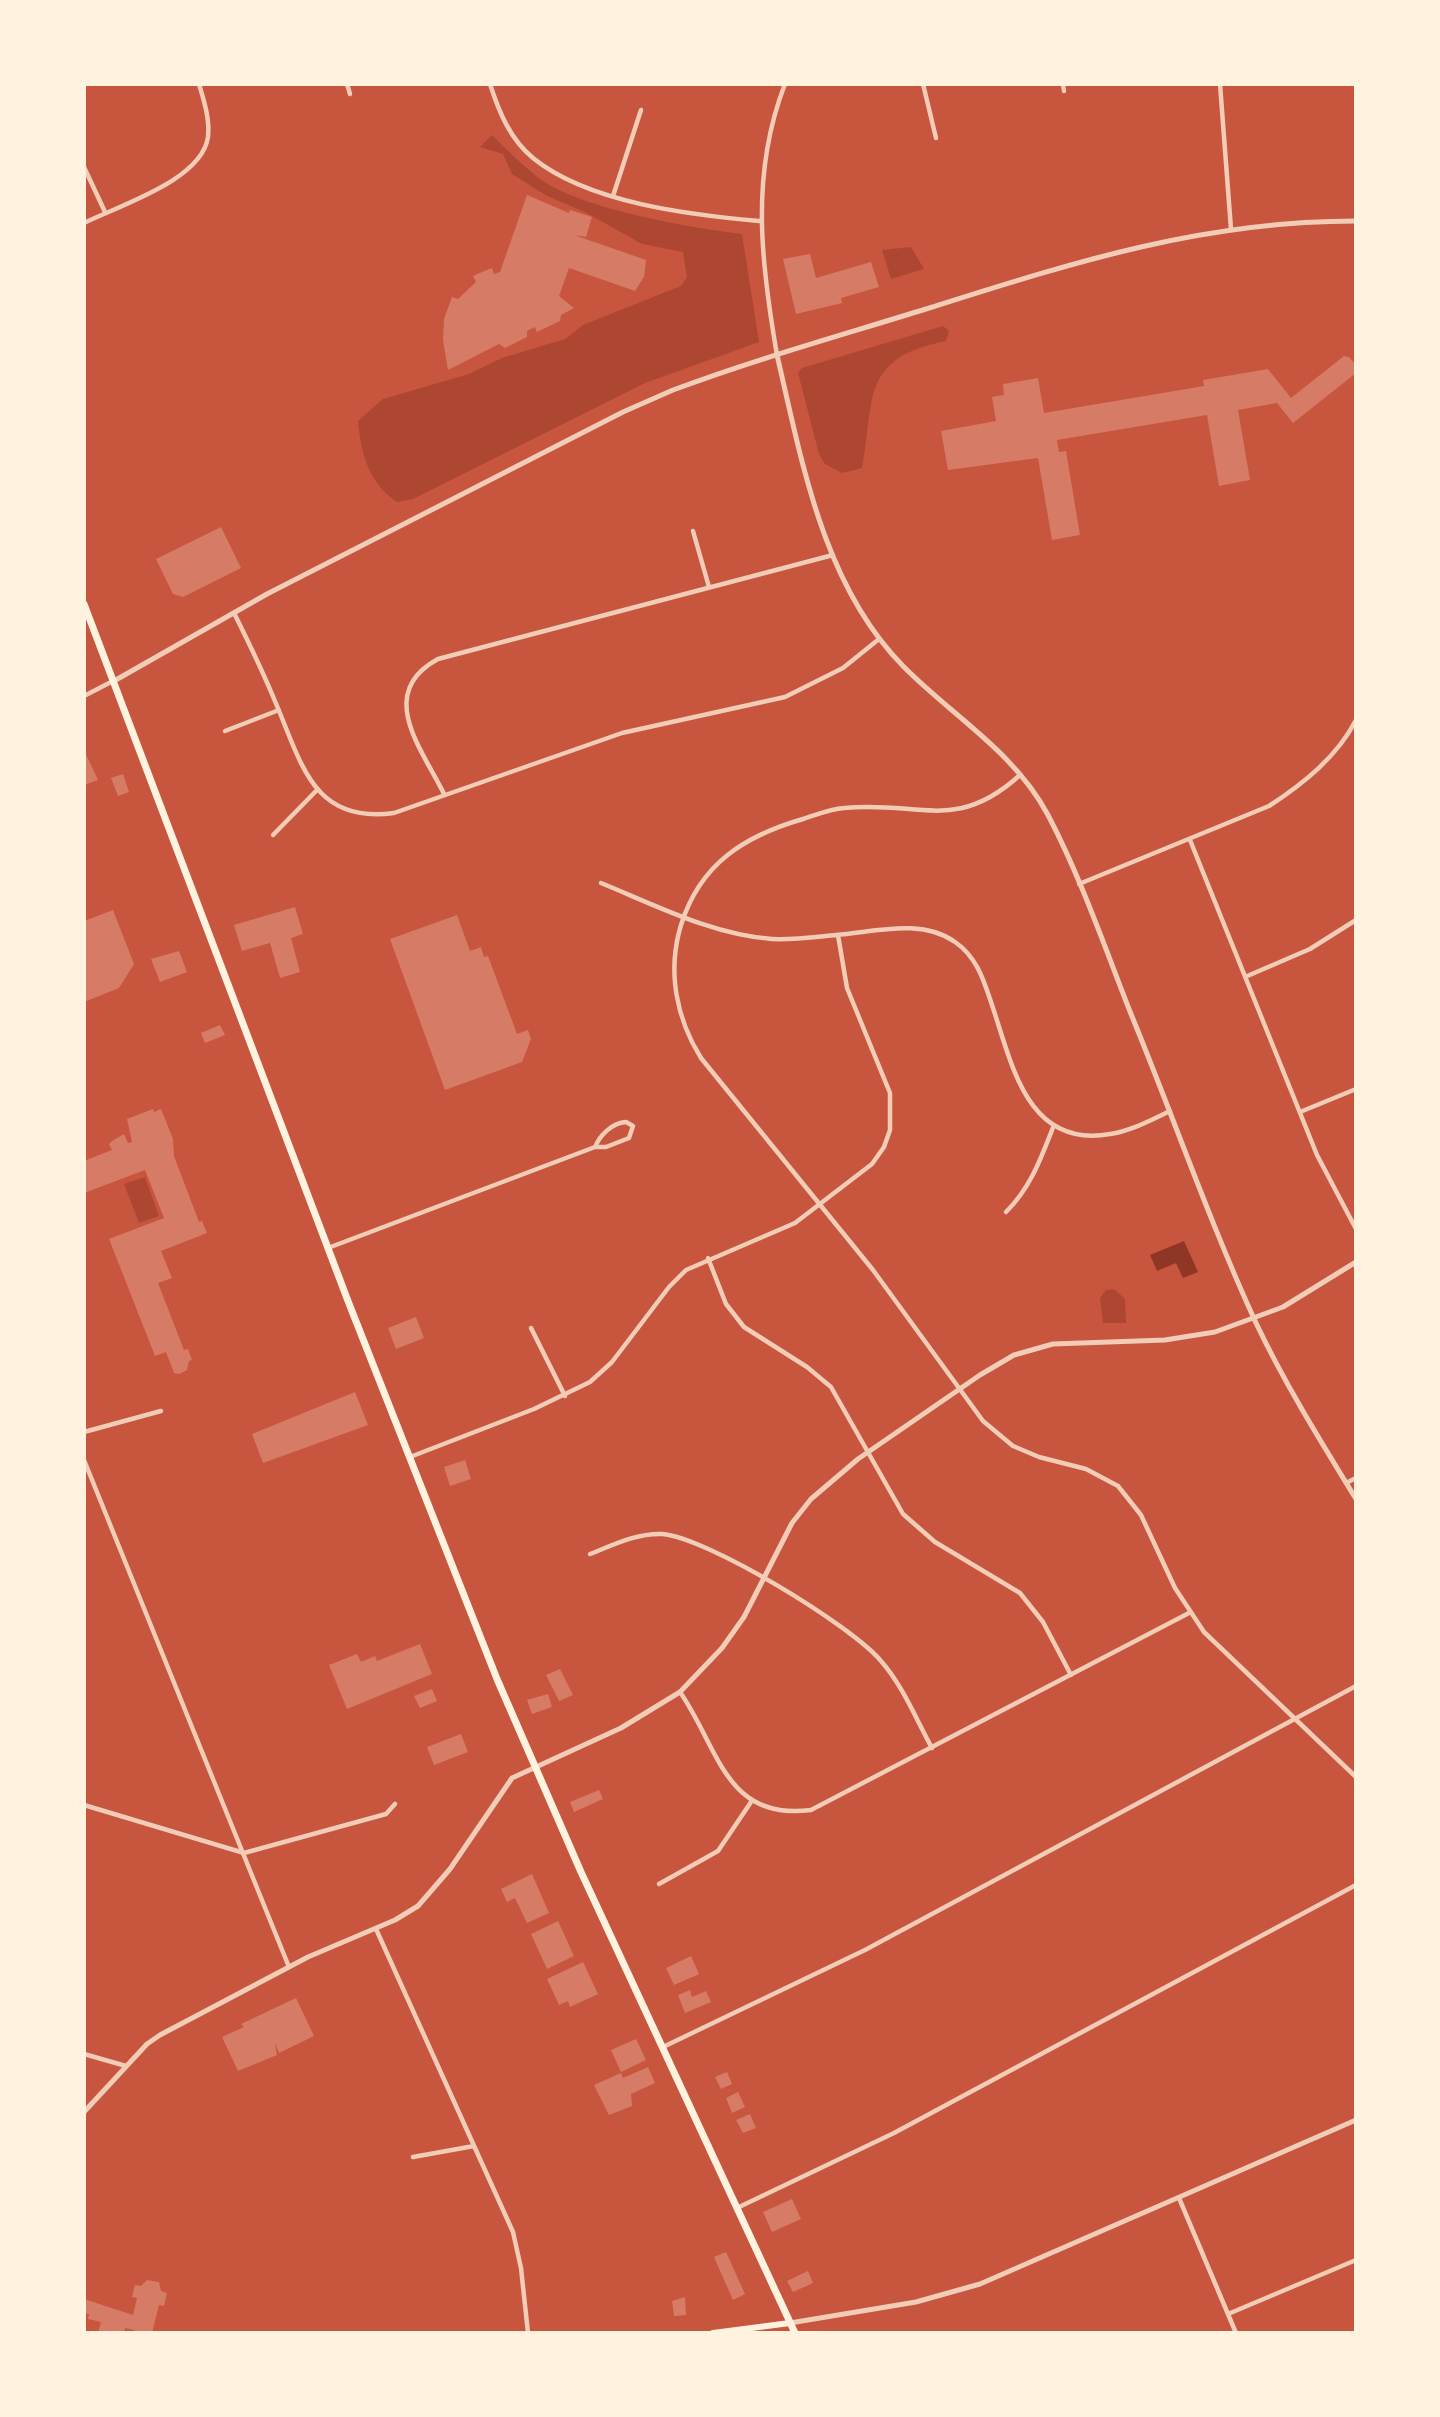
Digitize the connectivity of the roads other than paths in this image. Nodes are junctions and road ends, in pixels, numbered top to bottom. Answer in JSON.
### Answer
{"nodes":[{"id":1,"x":199,"y":84,"type":"edge"},
{"id":2,"x":347,"y":84,"type":"edge"},
{"id":3,"x":490,"y":84,"type":"edge"},
{"id":4,"x":785,"y":84,"type":"edge"},
{"id":5,"x":923,"y":84,"type":"edge"},
{"id":6,"x":1063,"y":84,"type":"edge"},
{"id":7,"x":1220,"y":84,"type":"edge"},
{"id":8,"x":1064,"y":91,"type":"dead end"},
{"id":9,"x":350,"y":94,"type":"dead end"},
{"id":10,"x":642,"y":110,"type":"dead end"},
{"id":11,"x":936,"y":138,"type":"dead end"},
{"id":12,"x":84,"y":167,"type":"edge"},
{"id":13,"x":613,"y":196,"type":"junction"},
{"id":14,"x":105,"y":212,"type":"junction"},
{"id":15,"x":759,"y":221,"type":"junction"},
{"id":16,"x":1356,"y":221,"type":"edge"},
{"id":17,"x":84,"y":223,"type":"edge"},
{"id":18,"x":1231,"y":229,"type":"junction"},
{"id":19,"x":776,"y":355,"type":"junction"},
{"id":20,"x":693,"y":531,"type":"dead end"},
{"id":21,"x":833,"y":555,"type":"junction"},
{"id":22,"x":709,"y":587,"type":"junction"},
{"id":23,"x":84,"y":604,"type":"edge"},
{"id":24,"x":234,"y":613,"type":"junction"},
{"id":25,"x":880,"y":639,"type":"junction"},
{"id":26,"x":114,"y":681,"type":"junction"},
{"id":27,"x":84,"y":696,"type":"edge"},
{"id":28,"x":279,"y":710,"type":"junction"},
{"id":29,"x":1356,"y":720,"type":"edge"},
{"id":30,"x":225,"y":731,"type":"dead end"},
{"id":31,"x":1020,"y":775,"type":"junction"},
{"id":32,"x":317,"y":790,"type":"junction"},
{"id":33,"x":444,"y":794,"type":"junction"},
{"id":34,"x":274,"y":835,"type":"dead end"},
{"id":35,"x":1190,"y":840,"type":"junction"},
{"id":36,"x":601,"y":883,"type":"dead end"},
{"id":37,"x":1079,"y":884,"type":"junction"},
{"id":38,"x":684,"y":916,"type":"junction"},
{"id":39,"x":1356,"y":920,"type":"edge"},
{"id":40,"x":838,"y":935,"type":"junction"},
{"id":41,"x":1245,"y":976,"type":"junction"},
{"id":42,"x":1356,"y":1089,"type":"edge"},
{"id":43,"x":1171,"y":1111,"type":"junction"},
{"id":44,"x":1300,"y":1112,"type":"junction"},
{"id":45,"x":1054,"y":1125,"type":"junction"},
{"id":46,"x":595,"y":1147,"type":"junction"},
{"id":47,"x":823,"y":1205,"type":"junction"},
{"id":48,"x":1006,"y":1212,"type":"dead end"},
{"id":49,"x":1356,"y":1229,"type":"edge"},
{"id":50,"x":328,"y":1248,"type":"junction"},
{"id":51,"x":708,"y":1258,"type":"junction"},
{"id":52,"x":1356,"y":1262,"type":"edge"},
{"id":53,"x":1254,"y":1319,"type":"junction"},
{"id":54,"x":531,"y":1328,"type":"dead end"},
{"id":55,"x":959,"y":1389,"type":"junction"},
{"id":56,"x":565,"y":1396,"type":"junction"},
{"id":57,"x":161,"y":1411,"type":"dead end"},
{"id":58,"x":84,"y":1432,"type":"edge"},
{"id":59,"x":868,"y":1452,"type":"junction"},
{"id":60,"x":410,"y":1458,"type":"junction"},
{"id":61,"x":84,"y":1460,"type":"edge"},
{"id":62,"x":1356,"y":1478,"type":"edge"},
{"id":63,"x":1346,"y":1483,"type":"junction"},
{"id":64,"x":1356,"y":1499,"type":"edge"},
{"id":65,"x":590,"y":1554,"type":"dead end"},
{"id":66,"x":763,"y":1579,"type":"junction"},
{"id":67,"x":1189,"y":1613,"type":"junction"},
{"id":68,"x":1071,"y":1675,"type":"junction"},
{"id":69,"x":1356,"y":1686,"type":"edge"},
{"id":70,"x":680,"y":1692,"type":"junction"},
{"id":71,"x":1294,"y":1719,"type":"junction"},
{"id":72,"x":932,"y":1748,"type":"junction"},
{"id":73,"x":535,"y":1767,"type":"junction"},
{"id":74,"x":1356,"y":1777,"type":"edge"},
{"id":75,"x":751,"y":1802,"type":"junction"},
{"id":76,"x":395,"y":1804,"type":"dead end"},
{"id":77,"x":84,"y":1805,"type":"edge"},
{"id":78,"x":244,"y":1853,"type":"junction"},
{"id":79,"x":659,"y":1884,"type":"dead end"},
{"id":80,"x":1356,"y":1885,"type":"edge"},
{"id":81,"x":376,"y":1929,"type":"junction"},
{"id":82,"x":289,"y":1968,"type":"junction"},
{"id":83,"x":663,"y":2047,"type":"junction"},
{"id":84,"x":84,"y":2054,"type":"edge"},
{"id":85,"x":125,"y":2066,"type":"junction"},
{"id":86,"x":84,"y":2112,"type":"edge"},
{"id":87,"x":1356,"y":2120,"type":"edge"},
{"id":88,"x":474,"y":2146,"type":"junction"},
{"id":89,"x":413,"y":2157,"type":"dead end"},
{"id":90,"x":1179,"y":2198,"type":"junction"},
{"id":91,"x":736,"y":2209,"type":"junction"},
{"id":92,"x":1356,"y":2260,"type":"edge"},
{"id":93,"x":1228,"y":2314,"type":"junction"},
{"id":94,"x":790,"y":2323,"type":"junction"},
{"id":95,"x":528,"y":2333,"type":"edge"},
{"id":96,"x":713,"y":2333,"type":"edge"},
{"id":97,"x":795,"y":2333,"type":"edge"},
{"id":98,"x":1236,"y":2333,"type":"edge"}],
"edges":[{"from":1,"to":14,"type":"street"},
{"from":2,"to":9,"type":"street"},
{"from":3,"to":13,"type":"street"},
{"from":4,"to":15,"type":"street"},
{"from":5,"to":11,"type":"street"},
{"from":6,"to":8,"type":"street"},
{"from":7,"to":18,"type":"street"},
{"from":10,"to":13,"type":"street"},
{"from":12,"to":14,"type":"street"},
{"from":13,"to":15,"type":"street"},
{"from":14,"to":17,"type":"street"},
{"from":15,"to":19,"type":"street"},
{"from":16,"to":18,"type":"street"},
{"from":18,"to":19,"type":"street"},
{"from":19,"to":21,"type":"street"},
{"from":19,"to":24,"type":"street"},
{"from":20,"to":22,"type":"street"},
{"from":21,"to":22,"type":"street"},
{"from":21,"to":25,"type":"street"},
{"from":22,"to":33,"type":"street"},
{"from":23,"to":26,"type":"main road"},
{"from":24,"to":26,"type":"street"},
{"from":24,"to":28,"type":"street"},
{"from":25,"to":31,"type":"street"},
{"from":25,"to":33,"type":"street"},
{"from":26,"to":27,"type":"street"},
{"from":26,"to":50,"type":"main road"},
{"from":28,"to":30,"type":"street"},
{"from":28,"to":32,"type":"street"},
{"from":29,"to":35,"type":"street"},
{"from":31,"to":37,"type":"street"},
{"from":31,"to":38,"type":"street"},
{"from":32,"to":33,"type":"street"},
{"from":32,"to":34,"type":"street"},
{"from":35,"to":37,"type":"street"},
{"from":35,"to":41,"type":"street"},
{"from":36,"to":38,"type":"street"},
{"from":37,"to":43,"type":"street"},
{"from":38,"to":40,"type":"street"},
{"from":38,"to":47,"type":"street"},
{"from":39,"to":41,"type":"street"},
{"from":40,"to":45,"type":"street"},
{"from":40,"to":47,"type":"street"},
{"from":41,"to":44,"type":"street"},
{"from":42,"to":44,"type":"street"},
{"from":43,"to":45,"type":"street"},
{"from":43,"to":53,"type":"street"},
{"from":44,"to":49,"type":"street"},
{"from":45,"to":48,"type":"street"},
{"from":46,"to":46,"type":"street"},
{"from":46,"to":50,"type":"street"},
{"from":47,"to":51,"type":"street"},
{"from":47,"to":55,"type":"street"},
{"from":50,"to":60,"type":"main road"},
{"from":51,"to":56,"type":"street"},
{"from":51,"to":59,"type":"street"},
{"from":52,"to":53,"type":"street"},
{"from":53,"to":55,"type":"street"},
{"from":53,"to":63,"type":"street"},
{"from":54,"to":56,"type":"street"},
{"from":55,"to":59,"type":"street"},
{"from":55,"to":67,"type":"street"},
{"from":56,"to":60,"type":"street"},
{"from":57,"to":58,"type":"street"},
{"from":59,"to":66,"type":"street"},
{"from":59,"to":68,"type":"street"},
{"from":60,"to":73,"type":"main road"},
{"from":61,"to":78,"type":"street"},
{"from":62,"to":63,"type":"street"},
{"from":63,"to":64,"type":"street"},
{"from":65,"to":66,"type":"street"},
{"from":66,"to":70,"type":"street"},
{"from":66,"to":72,"type":"street"},
{"from":67,"to":68,"type":"street"},
{"from":67,"to":71,"type":"street"},
{"from":68,"to":72,"type":"street"},
{"from":69,"to":71,"type":"street"},
{"from":70,"to":73,"type":"street"},
{"from":70,"to":75,"type":"street"},
{"from":71,"to":74,"type":"street"},
{"from":71,"to":83,"type":"street"},
{"from":72,"to":75,"type":"street"},
{"from":73,"to":81,"type":"street"},
{"from":73,"to":83,"type":"main road"},
{"from":75,"to":79,"type":"street"},
{"from":76,"to":78,"type":"street"},
{"from":77,"to":78,"type":"street"},
{"from":78,"to":82,"type":"street"},
{"from":80,"to":91,"type":"street"},
{"from":81,"to":82,"type":"street"},
{"from":81,"to":88,"type":"street"},
{"from":82,"to":85,"type":"street"},
{"from":83,"to":91,"type":"main road"},
{"from":84,"to":85,"type":"street"},
{"from":85,"to":86,"type":"street"},
{"from":87,"to":90,"type":"street"},
{"from":88,"to":89,"type":"street"},
{"from":88,"to":95,"type":"street"},
{"from":90,"to":93,"type":"street"},
{"from":90,"to":94,"type":"street"},
{"from":91,"to":94,"type":"main road"},
{"from":92,"to":93,"type":"street"},
{"from":93,"to":98,"type":"street"},
{"from":94,"to":96,"type":"main road"},
{"from":94,"to":97,"type":"main road"}]}
